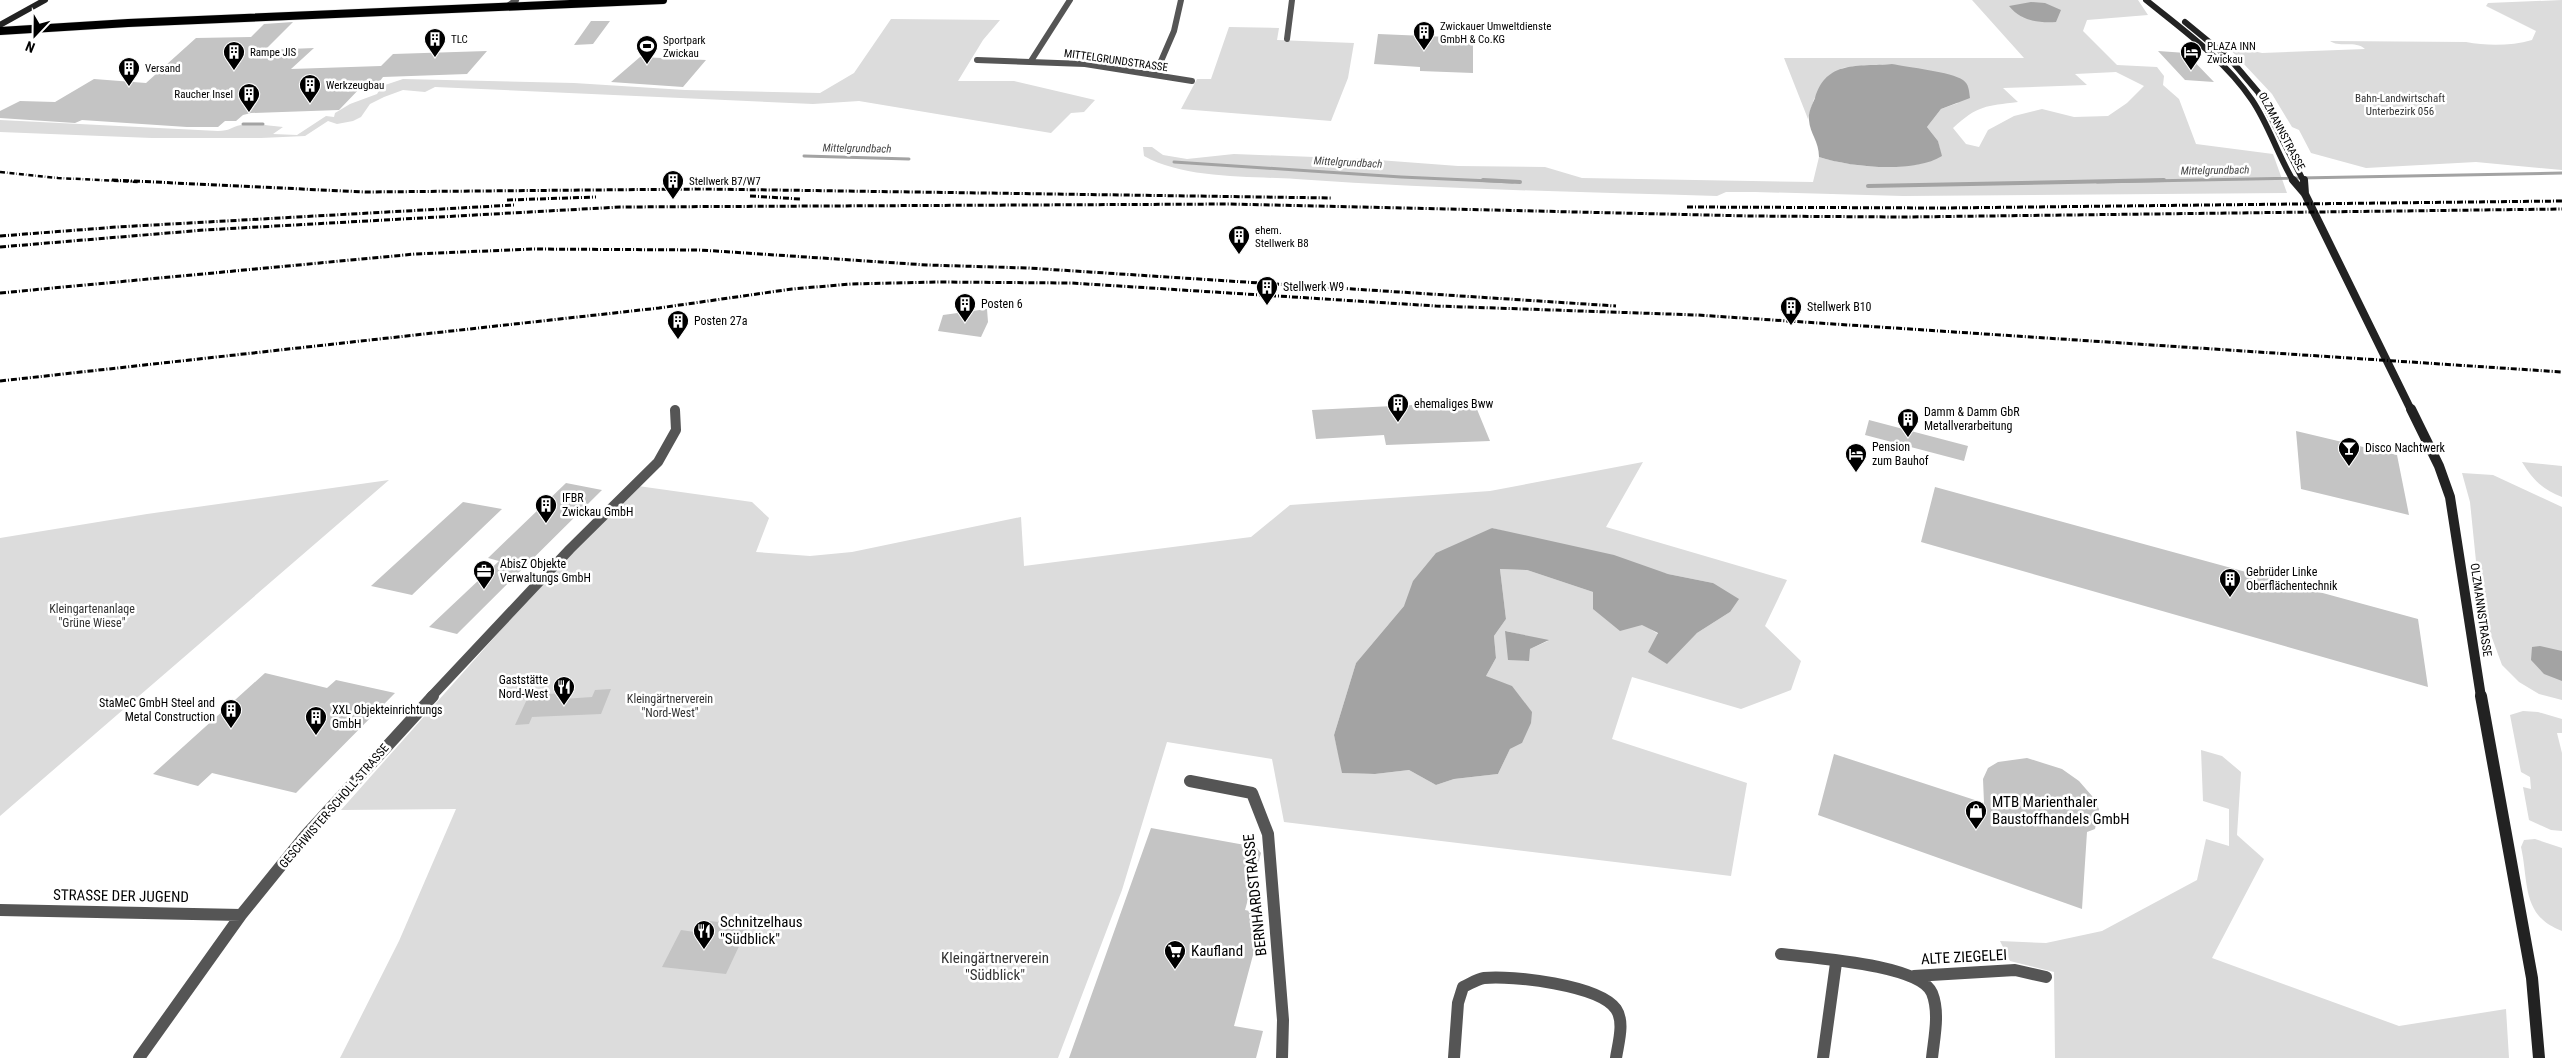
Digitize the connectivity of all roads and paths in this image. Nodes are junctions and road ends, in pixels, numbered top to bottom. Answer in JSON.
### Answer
{"nodes":[{"id":1,"x":46,"y":0,"type":"edge"},
{"id":2,"x":516,"y":0,"type":"edge"},
{"id":3,"x":663,"y":0,"type":"edge"},
{"id":4,"x":1070,"y":0,"type":"edge"},
{"id":5,"x":1181,"y":0,"type":"edge"},
{"id":6,"x":1292,"y":0,"type":"edge"},
{"id":7,"x":2146,"y":0,"type":"edge"},
{"id":8,"x":2157,"y":0,"type":"edge"},
{"id":9,"x":508,"y":6,"type":"junction"},
{"id":10,"x":0,"y":25,"type":"edge"},
{"id":11,"x":0,"y":31,"type":"edge"},
{"id":12,"x":1287,"y":39,"type":"dead end"},
{"id":13,"x":977,"y":60,"type":"dead end"},
{"id":14,"x":1032,"y":61,"type":"junction"},
{"id":15,"x":1155,"y":75,"type":"junction"},
{"id":16,"x":1192,"y":81,"type":"dead end"},
{"id":17,"x":2305,"y":194,"type":"junction"},
{"id":18,"x":675,"y":410,"type":"dead end"},
{"id":19,"x":1190,"y":781,"type":"dead end"},
{"id":20,"x":0,"y":910,"type":"edge"},
{"id":21,"x":240,"y":915,"type":"junction"},
{"id":22,"x":1782,"y":954,"type":"dead end"},
{"id":23,"x":1836,"y":963,"type":"junction"},
{"id":24,"x":1914,"y":976,"type":"junction"},
{"id":25,"x":2046,"y":977,"type":"dead end"},
{"id":26,"x":139,"y":1058,"type":"edge"},
{"id":27,"x":1282,"y":1058,"type":"edge"},
{"id":28,"x":1454,"y":1058,"type":"edge"},
{"id":29,"x":1616,"y":1058,"type":"edge"},
{"id":30,"x":1823,"y":1058,"type":"edge"},
{"id":31,"x":1932,"y":1058,"type":"edge"},
{"id":32,"x":2539,"y":1058,"type":"edge"}],
"edges":[{"from":1,"to":10,"type":"main road"},
{"from":2,"to":9,"type":"street"},
{"from":3,"to":9,"type":"main road"},
{"from":4,"to":14,"type":"street"},
{"from":5,"to":15,"type":"street"},
{"from":6,"to":12,"type":"street"},
{"from":7,"to":17,"type":"main road","name":"OLZMANNSTRASSE"},
{"from":8,"to":17,"type":"main road","name":"OLZMANNSTRASSE"},
{"from":9,"to":11,"type":"main road"},
{"from":13,"to":14,"type":"street","name":"MITTELGRUNDSTRASSE"},
{"from":14,"to":15,"type":"street","name":"MITTELGRUNDSTRASSE"},
{"from":15,"to":16,"type":"street","name":"MITTELGRUNDSTRASSE"},
{"from":17,"to":32,"type":"main road","name":"OLZMANNSTRASSE"},
{"from":18,"to":21,"type":"street","name":"GESCHWISTER-SCHOLL-STRASSE"},
{"from":19,"to":27,"type":"street","name":"BERNHARDSTRASSE"},
{"from":20,"to":21,"type":"street","name":"STRASSE DER JUGEND"},
{"from":21,"to":26,"type":"street","name":"GESCHWISTER-SCHOLL-STRASSE"},
{"from":22,"to":23,"type":"street","name":"ALTE ZIEGELEI"},
{"from":23,"to":24,"type":"street","name":"ALTE ZIEGELEI"},
{"from":23,"to":30,"type":"street"},
{"from":24,"to":25,"type":"street","name":"ALTE ZIEGELEI"},
{"from":24,"to":31,"type":"street","name":"ALTE ZIEGELEI"},
{"from":28,"to":29,"type":"street"}]}
